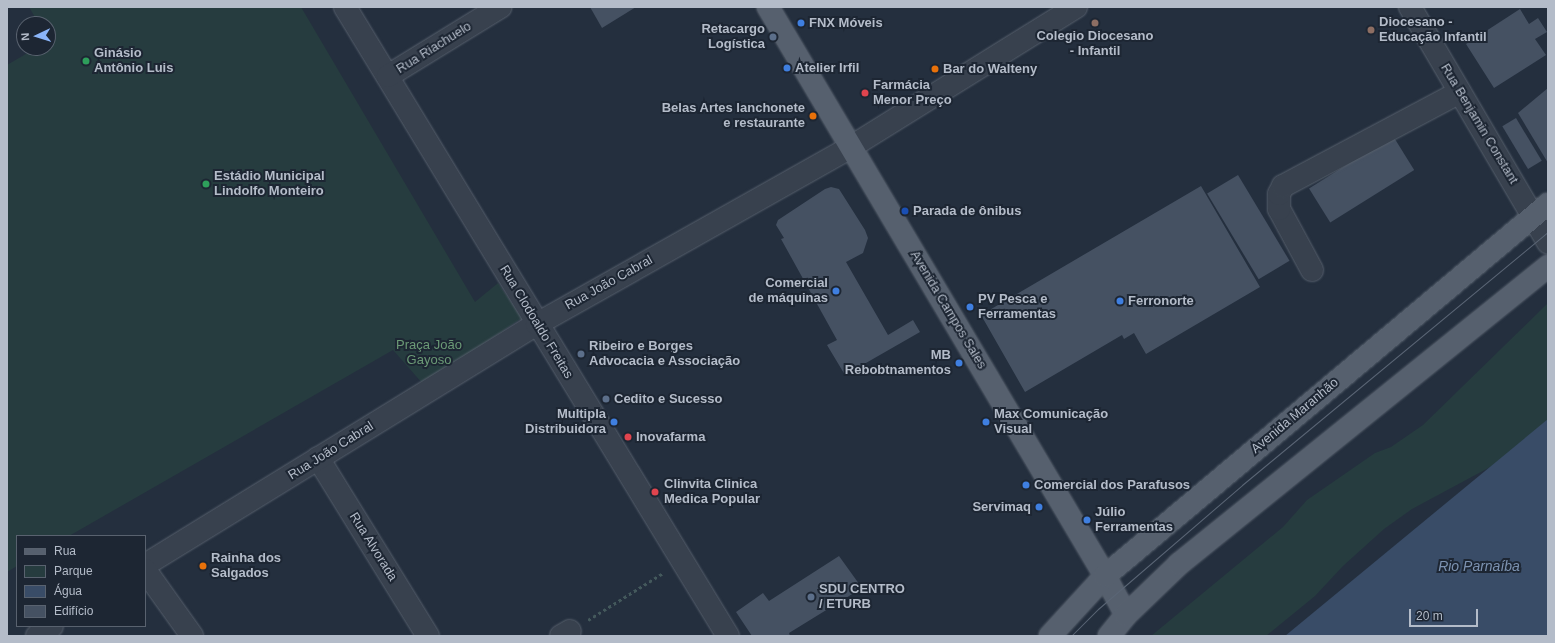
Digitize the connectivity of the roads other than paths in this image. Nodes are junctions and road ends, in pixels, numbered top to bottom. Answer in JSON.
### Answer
{"nodes":[{"id":1,"x":345,"y":7,"type":"edge"},
{"id":2,"x":500,"y":7,"type":"edge"},
{"id":3,"x":768,"y":7,"type":"edge"},
{"id":4,"x":1076,"y":7,"type":"edge"},
{"id":5,"x":1410,"y":7,"type":"edge"},
{"id":6,"x":388,"y":76,"type":"junction"},
{"id":7,"x":1460,"y":92,"type":"junction"},
{"id":8,"x":851,"y":147,"type":"junction"},
{"id":9,"x":1541,"y":210,"type":"edge"},
{"id":10,"x":1548,"y":242,"type":"edge"},
{"id":11,"x":1548,"y":266,"type":"edge"},
{"id":12,"x":1312,"y":270,"type":"dead end"},
{"id":13,"x":537,"y":324,"type":"junction"},
{"id":14,"x":318,"y":458,"type":"junction"},
{"id":15,"x":146,"y":564,"type":"edge"},
{"id":16,"x":146,"y":571,"type":"edge"},
{"id":17,"x":1105,"y":576,"type":"junction"},
{"id":18,"x":1126,"y":615,"type":"junction"},
{"id":19,"x":50,"y":627,"type":"edge"},
{"id":20,"x":37,"y":636,"type":"edge"},
{"id":21,"x":192,"y":636,"type":"edge"},
{"id":22,"x":428,"y":636,"type":"edge"},
{"id":23,"x":728,"y":636,"type":"edge"},
{"id":24,"x":1050,"y":636,"type":"edge"},
{"id":25,"x":1109,"y":636,"type":"edge"}],
"edges":[{"from":1,"to":6,"type":"street","name":"Rua Clodoaldo Freitas"},
{"from":2,"to":6,"type":"street","name":"Rua Riachuelo"},
{"from":3,"to":8,"type":"main road","name":"Avenida Campos Sales"},
{"from":4,"to":8,"type":"street","name":"Rua João Cabral"},
{"from":5,"to":7,"type":"street","name":"Rua Benjamin Constant"},
{"from":6,"to":13,"type":"street","name":"Rua Clodoaldo Freitas"},
{"from":7,"to":9,"type":"street","name":"Rua Benjamin Constant"},
{"from":7,"to":12,"type":"street"},
{"from":8,"to":13,"type":"street","name":"Rua João Cabral"},
{"from":8,"to":17,"type":"main road","name":"Avenida Campos Sales"},
{"from":9,"to":10,"type":"street","name":"Rua Benjamin Constant"},
{"from":9,"to":17,"type":"main road","name":"Avenida Maranhão"},
{"from":11,"to":18,"type":"main road"},
{"from":13,"to":14,"type":"street","name":"Rua João Cabral"},
{"from":13,"to":23,"type":"street","name":"Rua Clodoaldo Freitas"},
{"from":14,"to":15,"type":"street","name":"Rua João Cabral"},
{"from":14,"to":22,"type":"street","name":"Rua Alvorada"},
{"from":16,"to":21,"type":"street"},
{"from":17,"to":18,"type":"main road","name":"Avenida Campos Sales"},
{"from":17,"to":24,"type":"main road","name":"Avenida Maranhão"},
{"from":18,"to":25,"type":"main road"},
{"from":19,"to":20,"type":"street"}]}
